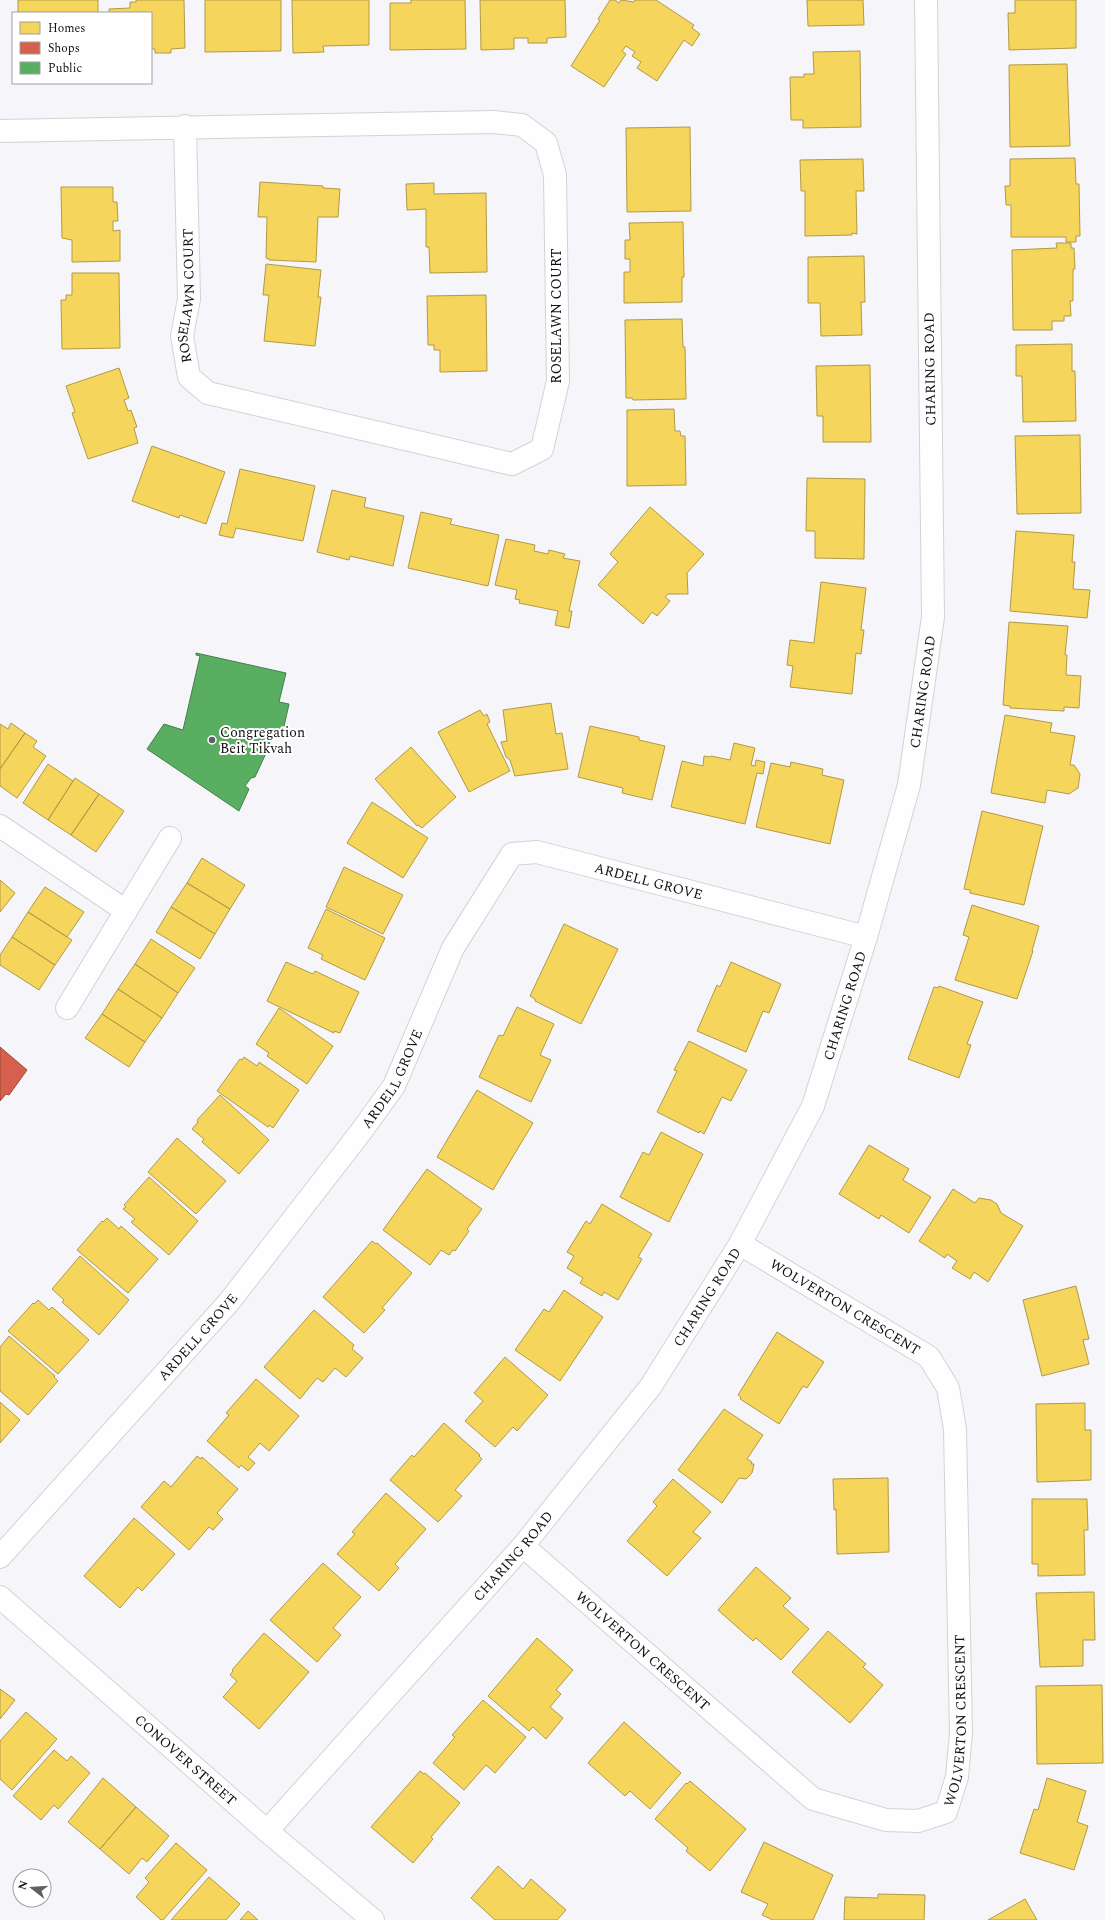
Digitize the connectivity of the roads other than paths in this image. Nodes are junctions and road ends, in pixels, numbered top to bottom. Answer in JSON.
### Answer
{"nodes":[{"id":1,"x":926,"y":0,"type":"edge"},
{"id":2,"x":185,"y":126,"type":"junction"},
{"id":3,"x":0,"y":131,"type":"edge"},
{"id":4,"x":0,"y":826,"type":"edge"},
{"id":5,"x":170,"y":838,"type":"dead end"},
{"id":6,"x":126,"y":911,"type":"junction"},
{"id":7,"x":866,"y":937,"type":"junction"},
{"id":8,"x":67,"y":1008,"type":"dead end"},
{"id":9,"x":740,"y":1244,"type":"junction"},
{"id":10,"x":522,"y":1546,"type":"junction"},
{"id":11,"x":0,"y":1557,"type":"edge"},
{"id":12,"x":0,"y":1597,"type":"edge"},
{"id":13,"x":266,"y":1831,"type":"junction"},
{"id":14,"x":373,"y":1920,"type":"edge"}],
"edges":[{"from":1,"to":7,"type":"street","name":"CHARING ROAD"},
{"from":2,"to":2,"type":"street","name":"ROSELAWN COURT"},
{"from":2,"to":3,"type":"street","name":"ROSELAWN COURT"},
{"from":4,"to":6,"type":"street"},
{"from":5,"to":6,"type":"street"},
{"from":6,"to":8,"type":"street"},
{"from":7,"to":9,"type":"street","name":"CHARING ROAD"},
{"from":7,"to":11,"type":"street","name":"ARDELL GROVE"},
{"from":9,"to":10,"type":"street","name":"CHARING ROAD"},
{"from":9,"to":10,"type":"street","name":"WOLVERTON CRESCENT"},
{"from":10,"to":13,"type":"street","name":"CHARING ROAD"},
{"from":12,"to":13,"type":"street","name":"CONOVER STREET"},
{"from":13,"to":14,"type":"street","name":"CONOVER STREET"}]}
